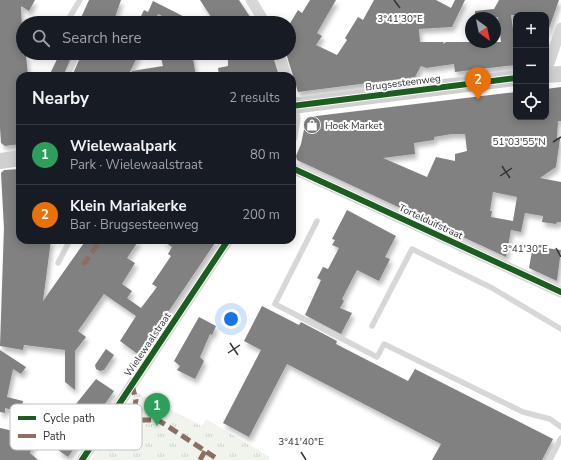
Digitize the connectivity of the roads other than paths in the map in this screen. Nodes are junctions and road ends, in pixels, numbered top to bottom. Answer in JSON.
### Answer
{"nodes":[{"id":1,"x":80,"y":0,"type":"edge"},
{"id":2,"x":250,"y":0,"type":"edge"},
{"id":3,"x":70,"y":16,"type":"edge"},
{"id":4,"x":260,"y":16,"type":"edge"},
{"id":5,"x":561,"y":28,"type":"edge"},
{"id":6,"x":75,"y":60,"type":"edge"},
{"id":7,"x":281,"y":60,"type":"edge"},
{"id":8,"x":549,"y":63,"type":"edge"},
{"id":9,"x":69,"y":72,"type":"edge"},
{"id":10,"x":285,"y":72,"type":"edge"},
{"id":11,"x":561,"y":74,"type":"edge"},
{"id":12,"x":549,"y":75,"type":"edge"},
{"id":13,"x":513,"y":78,"type":"edge"},
{"id":14,"x":296,"y":103,"type":"edge"},
{"id":15,"x":16,"y":159,"type":"edge"},
{"id":16,"x":0,"y":161,"type":"edge"},
{"id":17,"x":296,"y":170,"type":"edge"},
{"id":18,"x":317,"y":221,"type":"dead end"},
{"id":19,"x":68,"y":244,"type":"edge"},
{"id":20,"x":225,"y":244,"type":"edge"},
{"id":21,"x":58,"y":263,"type":"dead end"},
{"id":22,"x":561,"y":292,"type":"edge"},
{"id":23,"x":372,"y":326,"type":"dead end"},
{"id":24,"x":561,"y":329,"type":"edge"},
{"id":25,"x":119,"y":404,"type":"edge"},
{"id":26,"x":560,"y":425,"type":"edge"},
{"id":27,"x":561,"y":438,"type":"edge"},
{"id":28,"x":89,"y":450,"type":"edge"},
{"id":29,"x":82,"y":460,"type":"edge"},
{"id":30,"x":550,"y":460,"type":"edge"}],
"edges":[{"from":1,"to":3,"type":"lane"},
{"from":2,"to":4,"type":"street"},
{"from":5,"to":8,"type":"street"},
{"from":6,"to":9,"type":"lane"},
{"from":7,"to":10,"type":"street"},
{"from":11,"to":12,"type":"street"},
{"from":13,"to":14,"type":"street","name":"Brugsesteenweg"},
{"from":15,"to":16,"type":"street"},
{"from":17,"to":22,"type":"street","name":"Tortelduifstraat"},
{"from":18,"to":26,"type":"lane"},
{"from":19,"to":21,"type":"lane"},
{"from":20,"to":25,"type":"street","name":"Wielewaalstraat"},
{"from":23,"to":24,"type":"lane"},
{"from":27,"to":30,"type":"lane"},
{"from":28,"to":29,"type":"street","name":"Wielewaalstraat"}]}
